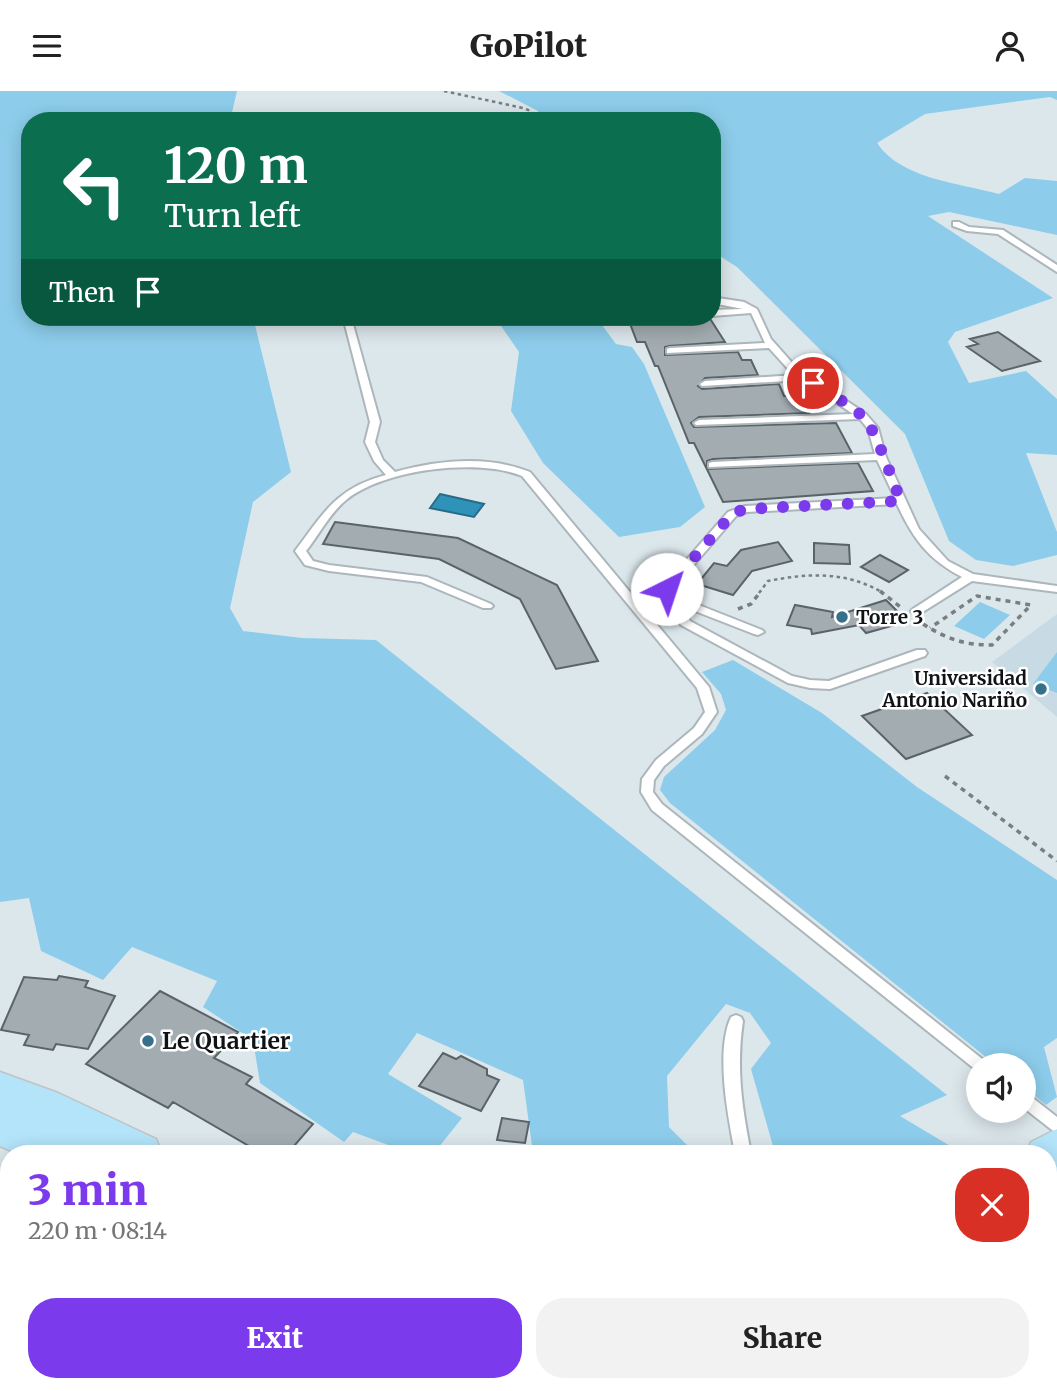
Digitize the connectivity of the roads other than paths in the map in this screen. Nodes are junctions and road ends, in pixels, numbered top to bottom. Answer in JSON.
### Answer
{"nodes":[{"id":1,"x":956,"y":224,"type":"dead end"},
{"id":2,"x":1057,"y":269,"type":"edge"},
{"id":3,"x":721,"y":301,"type":"edge"},
{"id":4,"x":754,"y":311,"type":"junction"},
{"id":5,"x":721,"y":313,"type":"edge"},
{"id":6,"x":349,"y":326,"type":"edge"},
{"id":7,"x":771,"y":345,"type":"junction"},
{"id":8,"x":670,"y":351,"type":"dead end"},
{"id":9,"x":803,"y":377,"type":"junction"},
{"id":10,"x":705,"y":384,"type":"dead end"},
{"id":11,"x":863,"y":416,"type":"junction"},
{"id":12,"x":699,"y":423,"type":"dead end"},
{"id":13,"x":881,"y":457,"type":"junction"},
{"id":14,"x":713,"y":465,"type":"dead end"},
{"id":15,"x":391,"y":474,"type":"junction"},
{"id":16,"x":901,"y":501,"type":"junction"},
{"id":17,"x":970,"y":577,"type":"junction"},
{"id":18,"x":1057,"y":587,"type":"edge"},
{"id":19,"x":671,"y":598,"type":"junction"},
{"id":20,"x":487,"y":606,"type":"dead end"},
{"id":21,"x":917,"y":611,"type":"dead end"},
{"id":22,"x":758,"y":632,"type":"dead end"},
{"id":23,"x":921,"y":653,"type":"dead end"},
{"id":24,"x":736,"y":1021,"type":"dead end"},
{"id":25,"x":966,"y":1054,"type":"edge"},
{"id":26,"x":0,"y":1090,"type":"edge"},
{"id":27,"x":1036,"y":1109,"type":"edge"},
{"id":28,"x":1057,"y":1126,"type":"edge"},
{"id":29,"x":122,"y":1145,"type":"edge"},
{"id":30,"x":741,"y":1145,"type":"edge"}],
"edges":[{"from":1,"to":2,"type":"lane"},
{"from":3,"to":4,"type":"lane"},
{"from":4,"to":5,"type":"lane"},
{"from":4,"to":7,"type":"lane"},
{"from":6,"to":15,"type":"lane"},
{"from":7,"to":8,"type":"lane"},
{"from":7,"to":9,"type":"lane"},
{"from":9,"to":10,"type":"lane"},
{"from":9,"to":11,"type":"lane"},
{"from":11,"to":12,"type":"lane"},
{"from":11,"to":13,"type":"lane"},
{"from":13,"to":14,"type":"lane"},
{"from":13,"to":16,"type":"lane"},
{"from":15,"to":20,"type":"lane"},
{"from":15,"to":25,"type":"lane"},
{"from":16,"to":17,"type":"lane"},
{"from":16,"to":19,"type":"lane"},
{"from":17,"to":18,"type":"lane"},
{"from":17,"to":21,"type":"lane"},
{"from":19,"to":22,"type":"lane"},
{"from":19,"to":23,"type":"lane"},
{"from":24,"to":30,"type":"lane"},
{"from":26,"to":29,"type":"main road"},
{"from":27,"to":28,"type":"lane"}]}
